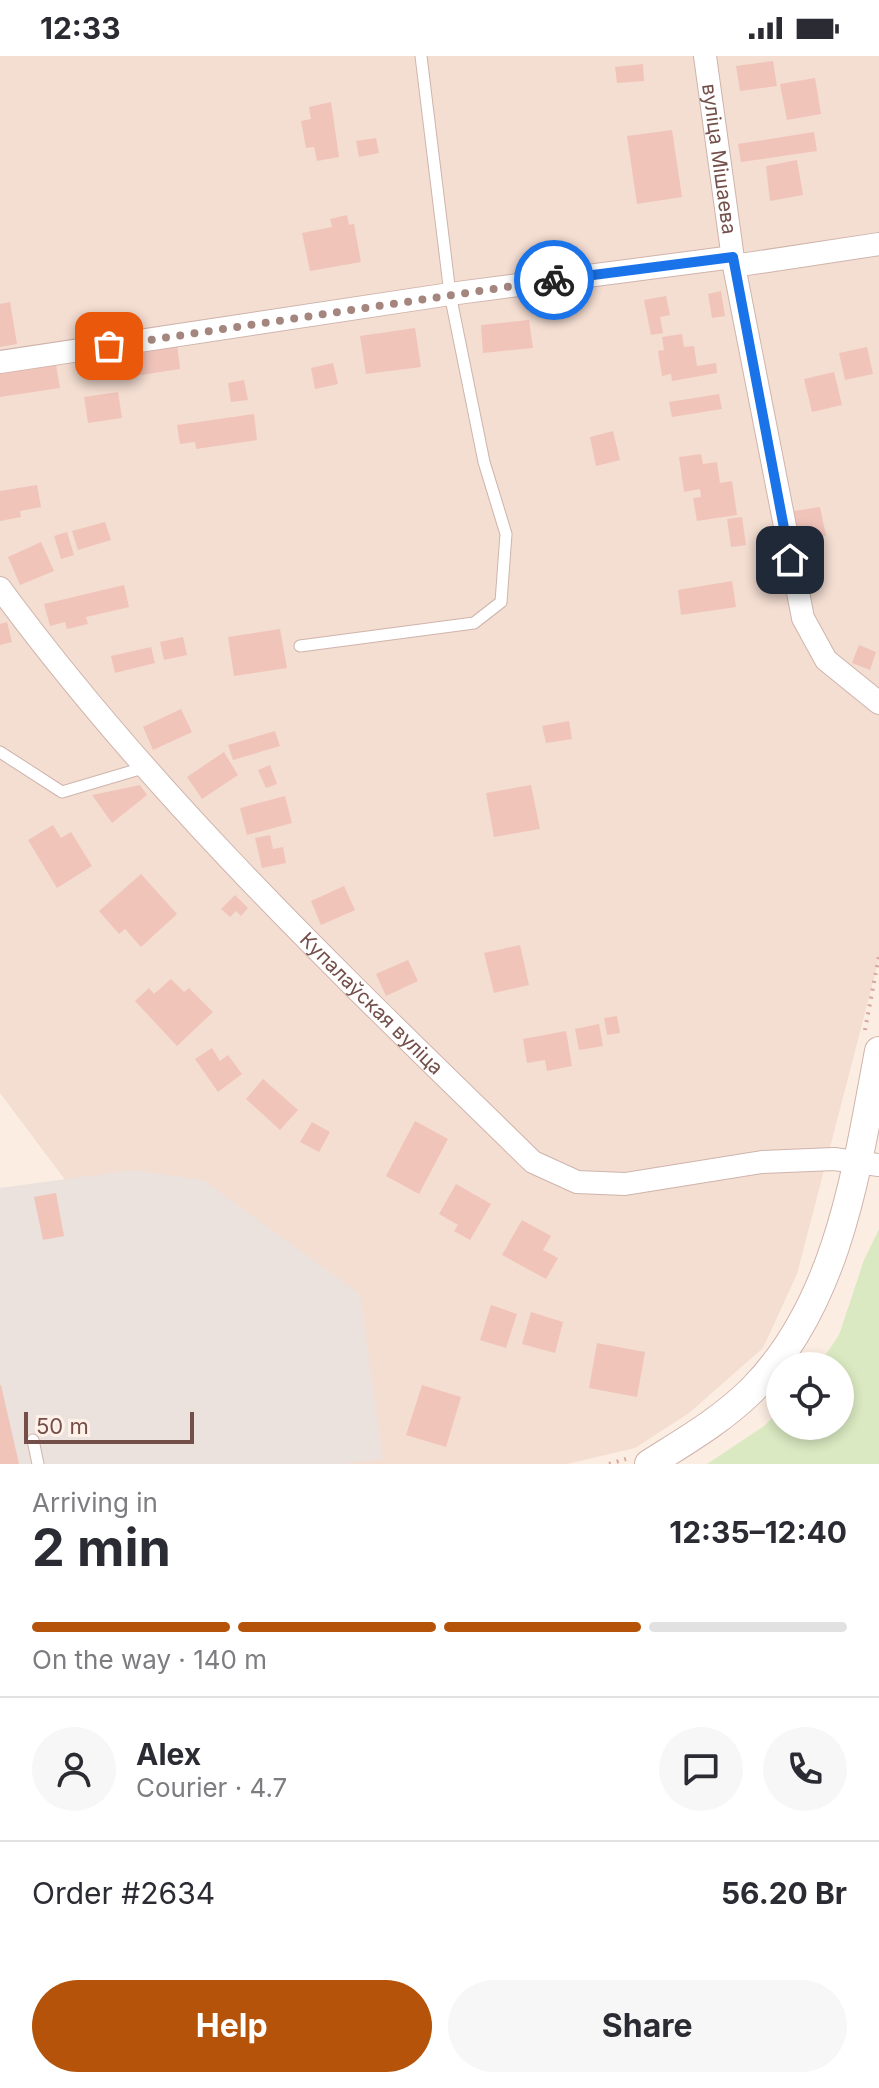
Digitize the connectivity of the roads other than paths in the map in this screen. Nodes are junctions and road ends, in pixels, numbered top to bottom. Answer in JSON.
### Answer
{"nodes":[{"id":1,"x":421,"y":56,"type":"edge"},
{"id":2,"x":705,"y":56,"type":"edge"},
{"id":3,"x":879,"y":244,"type":"edge"},
{"id":4,"x":734,"y":262,"type":"junction"},
{"id":5,"x":450,"y":294,"type":"junction"},
{"id":6,"x":0,"y":362,"type":"edge"},
{"id":7,"x":0,"y":588,"type":"edge"},
{"id":8,"x":300,"y":646,"type":"dead end"},
{"id":9,"x":879,"y":703,"type":"edge"},
{"id":10,"x":0,"y":752,"type":"edge"},
{"id":11,"x":143,"y":768,"type":"junction"},
{"id":12,"x":871,"y":1046,"type":"edge"},
{"id":13,"x":868,"y":1163,"type":"edge"},
{"id":14,"x":33,"y":1440,"type":"dead end"},
{"id":15,"x":641,"y":1460,"type":"edge"},
{"id":16,"x":38,"y":1464,"type":"edge"}],
"edges":[{"from":1,"to":5,"type":"lane"},
{"from":2,"to":4,"type":"street","name":"вуліца Мішаева"},
{"from":3,"to":4,"type":"street"},
{"from":4,"to":5,"type":"street"},
{"from":4,"to":9,"type":"street","name":"вуліца Мішаева"},
{"from":5,"to":6,"type":"street"},
{"from":5,"to":8,"type":"lane"},
{"from":7,"to":11,"type":"street","name":"Купалаўская вуліца"},
{"from":10,"to":11,"type":"lane"},
{"from":11,"to":13,"type":"street","name":"Купалаўская вуліца"},
{"from":12,"to":13,"type":"street"},
{"from":13,"to":15,"type":"street"},
{"from":14,"to":16,"type":"lane"}]}
